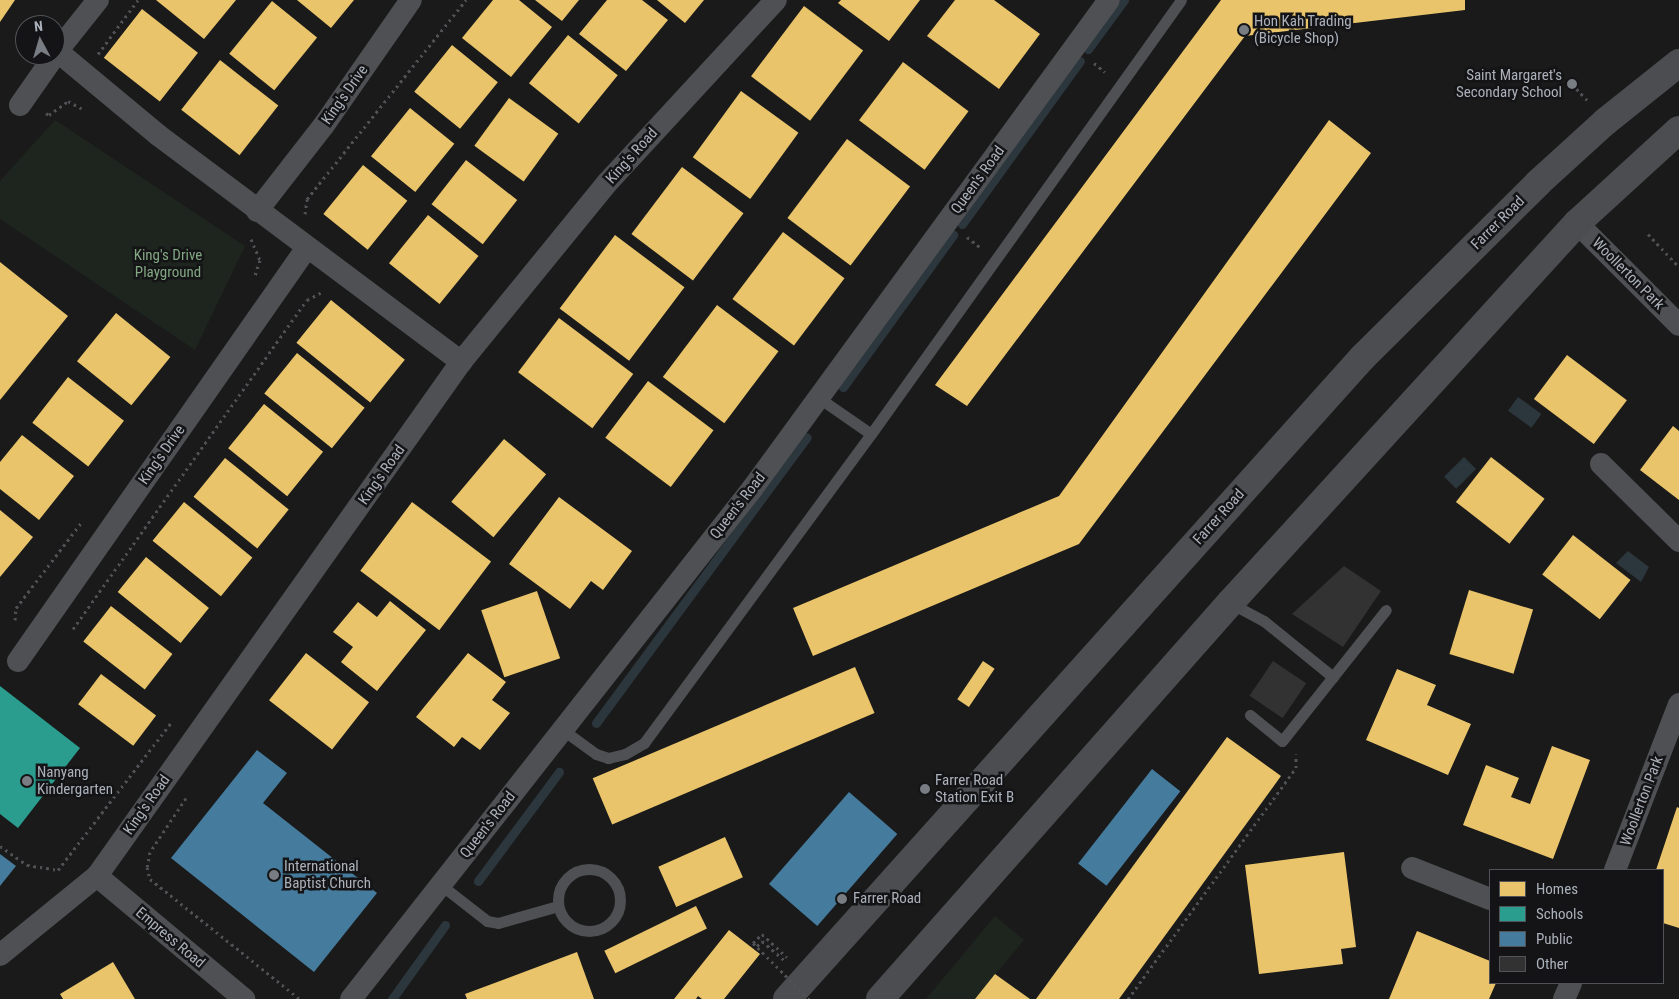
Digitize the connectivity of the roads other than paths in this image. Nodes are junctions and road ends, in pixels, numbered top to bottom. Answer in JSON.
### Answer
{"nodes":[{"id":1,"x":98,"y":0,"type":"edge"},
{"id":2,"x":411,"y":0,"type":"edge"},
{"id":3,"x":776,"y":0,"type":"edge"},
{"id":4,"x":1109,"y":0,"type":"edge"},
{"id":5,"x":1182,"y":0,"type":"edge"},
{"id":6,"x":65,"y":41,"type":"edge"},
{"id":7,"x":65,"y":54,"type":"edge"},
{"id":8,"x":1679,"y":63,"type":"edge"},
{"id":9,"x":48,"y":65,"type":"edge"},
{"id":10,"x":22,"y":103,"type":"road end"},
{"id":11,"x":1679,"y":130,"type":"edge"},
{"id":12,"x":256,"y":211,"type":"junction"},
{"id":13,"x":1577,"y":223,"type":"junction"},
{"id":14,"x":306,"y":249,"type":"junction"},
{"id":15,"x":1679,"y":325,"type":"edge"},
{"id":16,"x":461,"y":362,"type":"junction"},
{"id":17,"x":819,"y":398,"type":"junction"},
{"id":18,"x":871,"y":434,"type":"junction"},
{"id":19,"x":1601,"y":464,"type":"dead end"},
{"id":20,"x":1679,"y":541,"type":"edge"},
{"id":21,"x":1230,"y":603,"type":"junction"},
{"id":22,"x":1386,"y":610,"type":"dead end"},
{"id":23,"x":24,"y":653,"type":"road end"},
{"id":24,"x":1333,"y":677,"type":"junction"},
{"id":25,"x":1679,"y":704,"type":"edge"},
{"id":26,"x":1250,"y":716,"type":"dead end"},
{"id":27,"x":563,"y":730,"type":"junction"},
{"id":28,"x":1412,"y":868,"type":"dead end"},
{"id":29,"x":1615,"y":869,"type":"edge"},
{"id":30,"x":97,"y":876,"type":"junction"},
{"id":31,"x":441,"y":885,"type":"junction"},
{"id":32,"x":1489,"y":899,"type":"edge"},
{"id":33,"x":558,"y":906,"type":"junction"},
{"id":34,"x":0,"y":955,"type":"edge"},
{"id":35,"x":1571,"y":984,"type":"edge"},
{"id":36,"x":244,"y":999,"type":"edge"},
{"id":37,"x":351,"y":999,"type":"edge"},
{"id":38,"x":787,"y":999,"type":"edge"},
{"id":39,"x":880,"y":999,"type":"edge"},
{"id":40,"x":1564,"y":999,"type":"edge"}],
"edges":[{"from":1,"to":6,"type":"street"},
{"from":2,"to":12,"type":"street","name":"King's Drive"},
{"from":3,"to":16,"type":"street","name":"King's Road"},
{"from":4,"to":17,"type":"street","name":"Queen's Road"},
{"from":5,"to":18,"type":"lane"},
{"from":7,"to":12,"type":"street"},
{"from":8,"to":38,"type":"highway","name":"Farrer Road"},
{"from":9,"to":10,"type":"street"},
{"from":11,"to":13,"type":"highway"},
{"from":12,"to":14,"type":"street"},
{"from":13,"to":15,"type":"street","name":"Woollerton Park"},
{"from":13,"to":21,"type":"highway"},
{"from":14,"to":16,"type":"street"},
{"from":14,"to":23,"type":"street","name":"King's Drive"},
{"from":16,"to":30,"type":"street","name":"King's Road"},
{"from":17,"to":18,"type":"lane"},
{"from":17,"to":27,"type":"street","name":"Queen's Road"},
{"from":18,"to":27,"type":"lane"},
{"from":19,"to":20,"type":"street"},
{"from":21,"to":24,"type":"lane"},
{"from":21,"to":39,"type":"highway"},
{"from":22,"to":24,"type":"lane"},
{"from":24,"to":26,"type":"lane"},
{"from":25,"to":29,"type":"street","name":"Woollerton Park"},
{"from":27,"to":31,"type":"street","name":"Queen's Road"},
{"from":28,"to":32,"type":"street"},
{"from":30,"to":34,"type":"street","name":"King's Road"},
{"from":30,"to":36,"type":"street","name":"Empress Road"},
{"from":31,"to":33,"type":"lane"},
{"from":31,"to":37,"type":"street","name":"Queen's Road"},
{"from":33,"to":33,"type":"lane"},
{"from":35,"to":40,"type":"street"}]}
